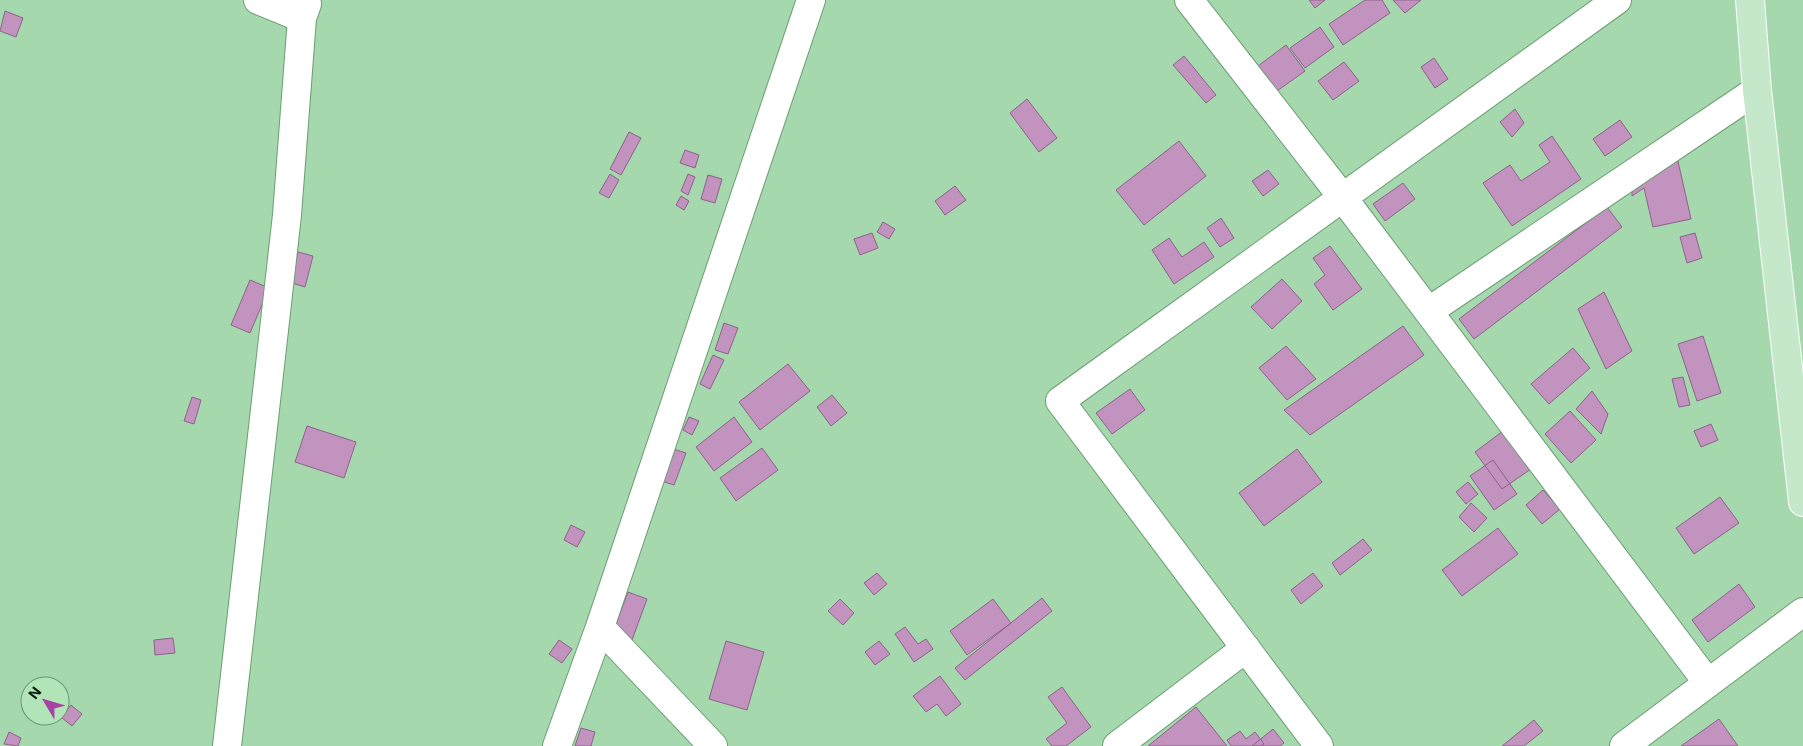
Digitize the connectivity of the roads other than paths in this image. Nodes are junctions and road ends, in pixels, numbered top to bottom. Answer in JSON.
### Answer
{"nodes":[{"id":1,"x":258,"y":0,"type":"edge"},
{"id":2,"x":810,"y":0,"type":"edge"},
{"id":3,"x":1189,"y":0,"type":"edge"},
{"id":4,"x":1617,"y":0,"type":"edge"},
{"id":5,"x":1750,"y":0,"type":"edge"},
{"id":6,"x":303,"y":6,"type":"edge"},
{"id":7,"x":1757,"y":90,"type":"junction"},
{"id":8,"x":1343,"y":198,"type":"junction"},
{"id":9,"x":1429,"y":311,"type":"junction"},
{"id":10,"x":1794,"y":355,"type":"edge"},
{"id":11,"x":1803,"y":502,"type":"edge"},
{"id":12,"x":1803,"y":612,"type":"edge"},
{"id":13,"x":600,"y":626,"type":"junction"},
{"id":14,"x":1246,"y":648,"type":"junction"},
{"id":15,"x":1708,"y":683,"type":"junction"},
{"id":16,"x":227,"y":746,"type":"edge"},
{"id":17,"x":557,"y":746,"type":"edge"},
{"id":18,"x":713,"y":746,"type":"edge"},
{"id":19,"x":1117,"y":746,"type":"edge"},
{"id":20,"x":1319,"y":746,"type":"edge"},
{"id":21,"x":1624,"y":746,"type":"edge"}],
"edges":[{"from":1,"to":6,"type":"street"},
{"from":2,"to":13,"type":"street"},
{"from":3,"to":8,"type":"street"},
{"from":4,"to":8,"type":"street"},
{"from":5,"to":7,"type":"main road"},
{"from":6,"to":16,"type":"street"},
{"from":7,"to":9,"type":"street"},
{"from":7,"to":10,"type":"main road"},
{"from":8,"to":9,"type":"street"},
{"from":8,"to":14,"type":"street"},
{"from":9,"to":15,"type":"street"},
{"from":10,"to":11,"type":"main road"},
{"from":12,"to":15,"type":"street"},
{"from":13,"to":17,"type":"street"},
{"from":13,"to":18,"type":"street"},
{"from":14,"to":19,"type":"street"},
{"from":14,"to":20,"type":"street"},
{"from":15,"to":21,"type":"street"}]}
